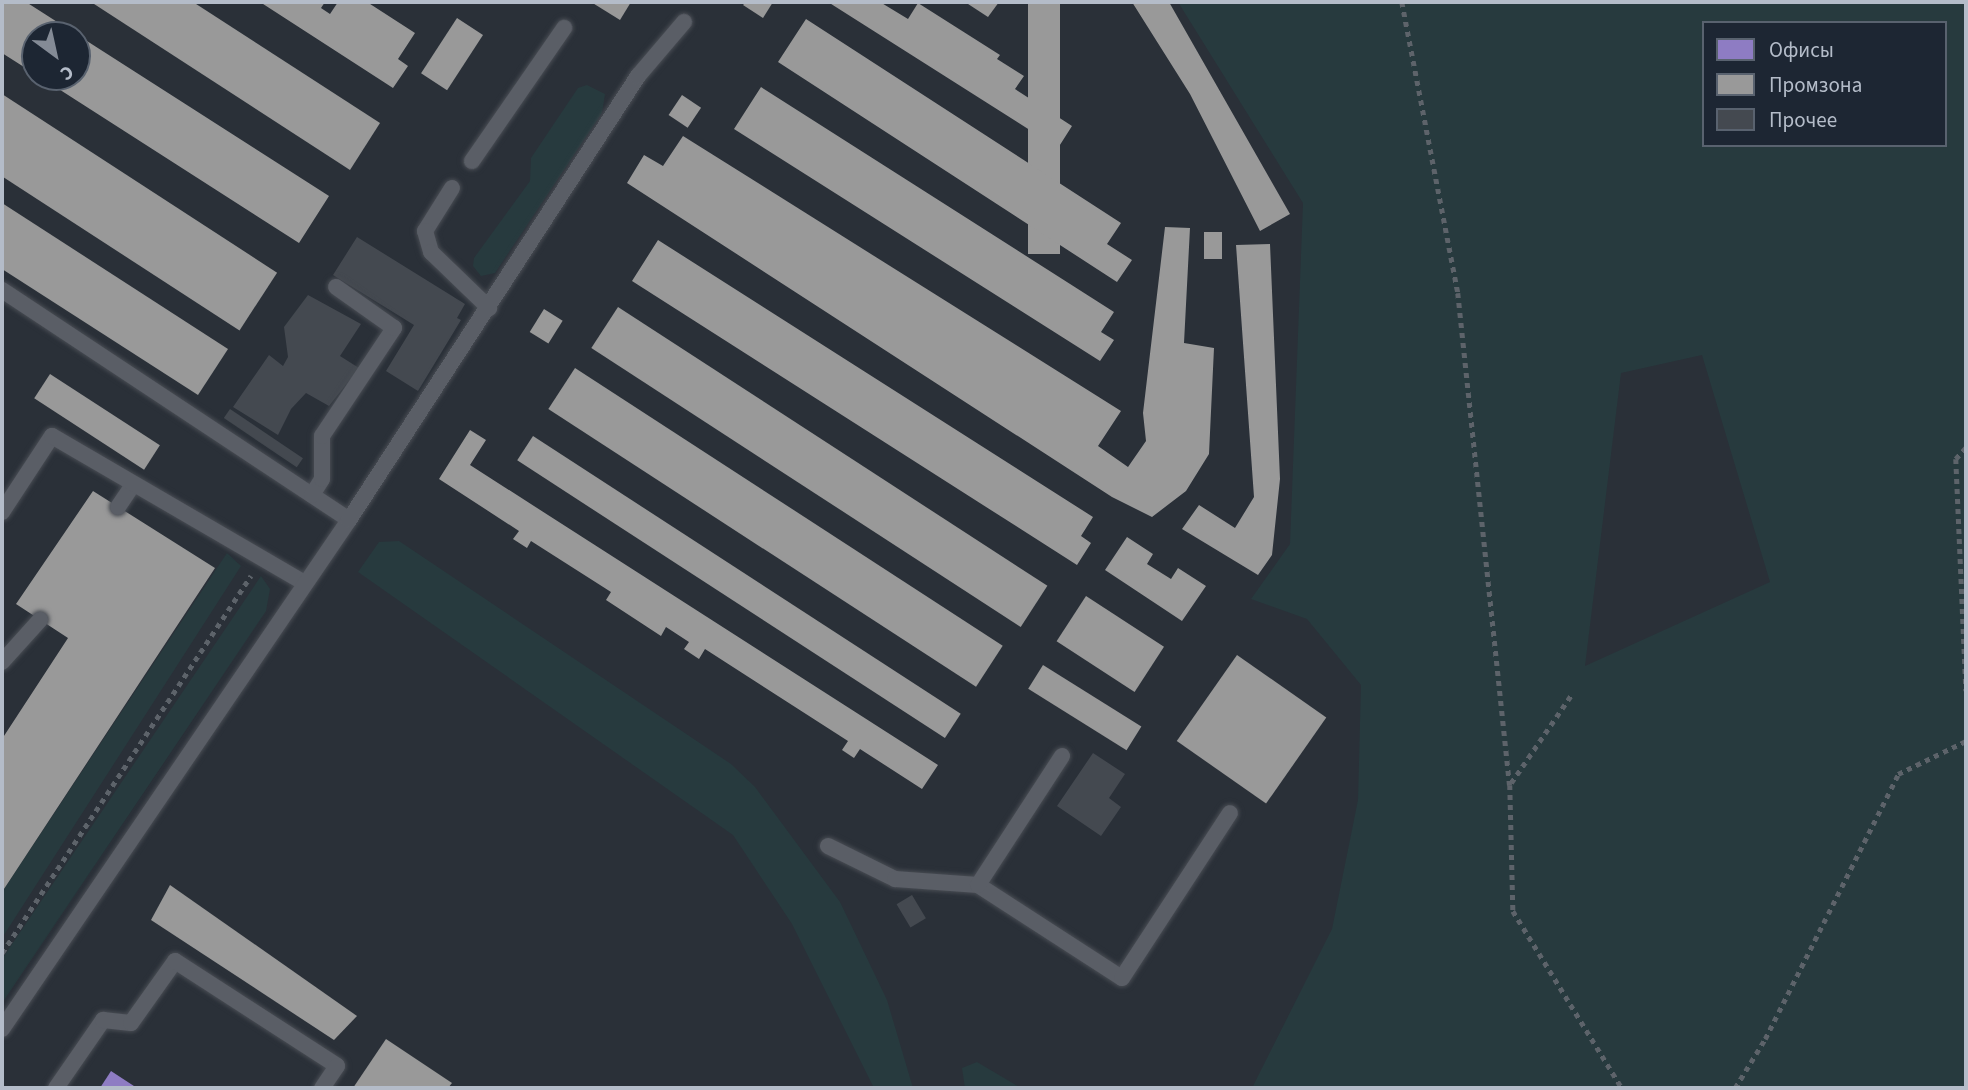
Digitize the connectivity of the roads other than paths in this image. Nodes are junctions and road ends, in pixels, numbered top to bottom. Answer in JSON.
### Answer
{"nodes":[{"id":1,"x":684,"y":22,"type":"dead end"},
{"id":2,"x":564,"y":28,"type":"dead end"},
{"id":3,"x":472,"y":160,"type":"dead end"},
{"id":4,"x":453,"y":188,"type":"dead end"},
{"id":5,"x":336,"y":287,"type":"dead end"},
{"id":6,"x":2,"y":290,"type":"edge"},
{"id":7,"x":489,"y":308,"type":"junction"},
{"id":8,"x":133,"y":485,"type":"junction"},
{"id":9,"x":312,"y":495,"type":"junction"},
{"id":10,"x":118,"y":506,"type":"dead end"},
{"id":11,"x":2,"y":512,"type":"edge"},
{"id":12,"x":349,"y":520,"type":"junction"},
{"id":13,"x":305,"y":583,"type":"junction"},
{"id":14,"x":40,"y":620,"type":"dead end"},
{"id":15,"x":2,"y":662,"type":"edge"},
{"id":16,"x":1062,"y":756,"type":"dead end"},
{"id":17,"x":1230,"y":813,"type":"dead end"},
{"id":18,"x":828,"y":846,"type":"dead end"},
{"id":19,"x":978,"y":885,"type":"junction"},
{"id":20,"x":2,"y":1029,"type":"edge"},
{"id":21,"x":55,"y":1088,"type":"edge"},
{"id":22,"x":322,"y":1088,"type":"edge"}],
"edges":[{"from":1,"to":7,"type":"lane"},
{"from":2,"to":3,"type":"lane"},
{"from":4,"to":7,"type":"lane"},
{"from":5,"to":9,"type":"lane"},
{"from":6,"to":9,"type":"lane"},
{"from":7,"to":12,"type":"lane"},
{"from":8,"to":10,"type":"lane"},
{"from":8,"to":11,"type":"lane"},
{"from":8,"to":13,"type":"lane"},
{"from":9,"to":12,"type":"lane"},
{"from":12,"to":13,"type":"lane"},
{"from":13,"to":20,"type":"lane"},
{"from":14,"to":15,"type":"lane"},
{"from":16,"to":19,"type":"lane"},
{"from":17,"to":19,"type":"lane"},
{"from":18,"to":19,"type":"lane"},
{"from":21,"to":22,"type":"lane"}]}
